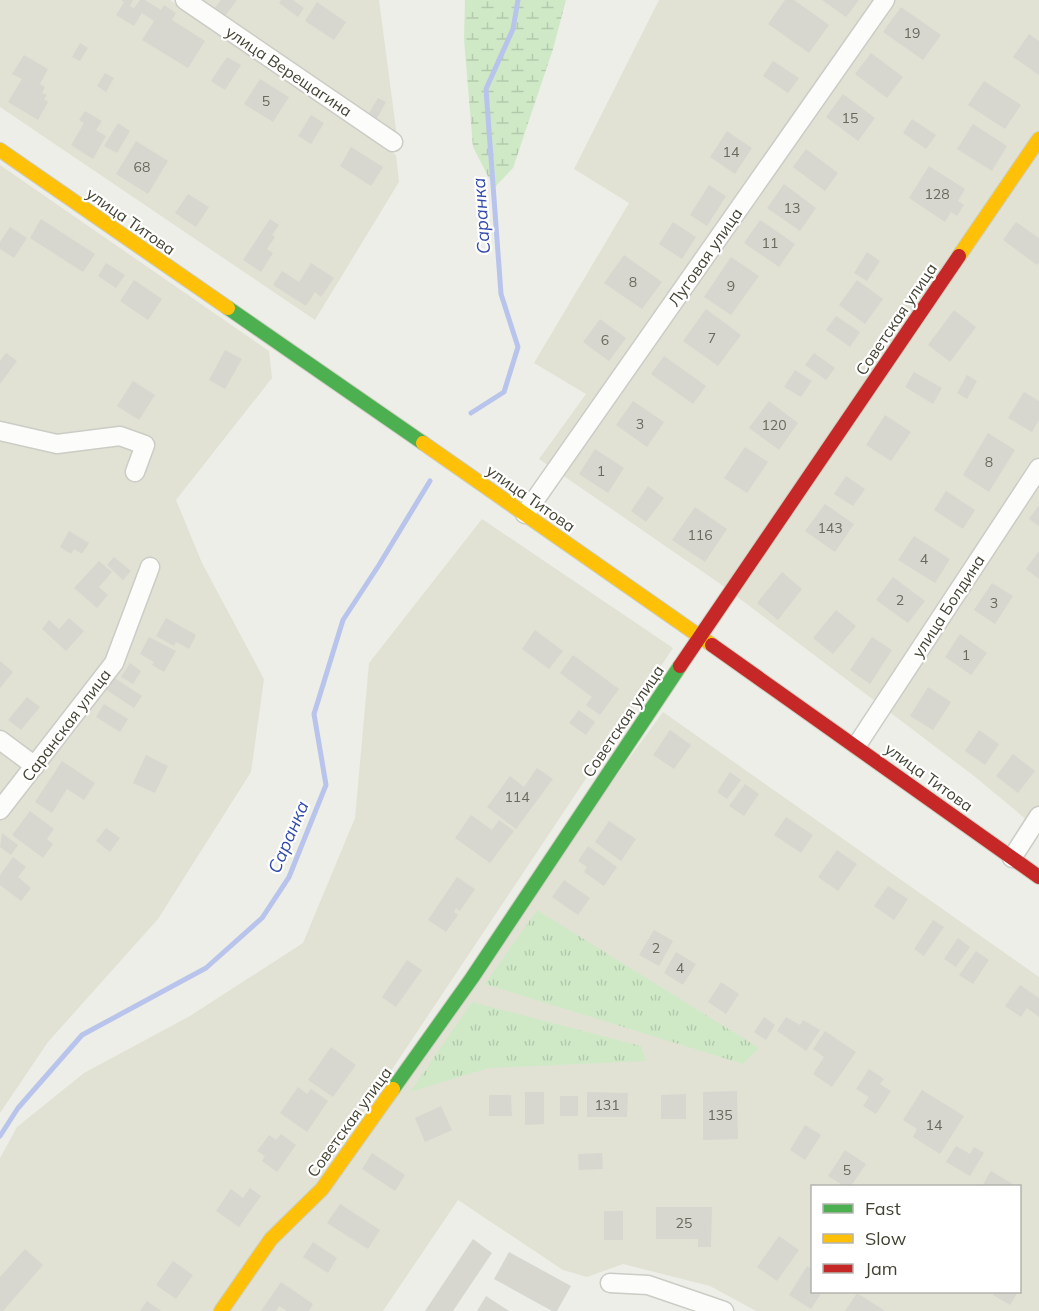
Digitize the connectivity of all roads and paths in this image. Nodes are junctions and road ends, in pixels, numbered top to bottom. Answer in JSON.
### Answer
{"nodes":[{"id":1,"x":184,"y":0,"type":"edge"},
{"id":2,"x":885,"y":0,"type":"edge"},
{"id":3,"x":1039,"y":139,"type":"edge"},
{"id":4,"x":393,"y":142,"type":"dead end"},
{"id":5,"x":0,"y":150,"type":"edge"},
{"id":6,"x":0,"y":431,"type":"edge"},
{"id":7,"x":1039,"y":468,"type":"edge"},
{"id":8,"x":135,"y":472,"type":"dead end"},
{"id":9,"x":525,"y":513,"type":"junction"},
{"id":10,"x":150,"y":567,"type":"dead end"},
{"id":11,"x":700,"y":635,"type":"junction"},
{"id":12,"x":0,"y":740,"type":"edge"},
{"id":13,"x":857,"y":745,"type":"junction"},
{"id":14,"x":35,"y":766,"type":"junction"},
{"id":15,"x":0,"y":810,"type":"edge"},
{"id":16,"x":1039,"y":816,"type":"edge"},
{"id":17,"x":1012,"y":858,"type":"junction"},
{"id":18,"x":1039,"y":877,"type":"edge"},
{"id":19,"x":610,"y":1283,"type":"dead end"},
{"id":20,"x":221,"y":1311,"type":"edge"},
{"id":21,"x":724,"y":1311,"type":"edge"}],
"edges":[{"from":1,"to":4,"type":"street","name":"улица Верещагина"},
{"from":2,"to":9,"type":"street","name":"Луговая улица"},
{"from":3,"to":11,"type":"street","name":"Советская улица"},
{"from":5,"to":9,"type":"street","name":"улица Титова"},
{"from":6,"to":8,"type":"street"},
{"from":7,"to":13,"type":"street","name":"улица Болдина"},
{"from":9,"to":11,"type":"street","name":"улица Титова"},
{"from":10,"to":14,"type":"street","name":"Саранская улица"},
{"from":11,"to":13,"type":"street","name":"улица Титова"},
{"from":11,"to":20,"type":"street","name":"Советская улица"},
{"from":12,"to":14,"type":"street"},
{"from":13,"to":17,"type":"street","name":"улица Титова"},
{"from":14,"to":15,"type":"street","name":"Саранская улица"},
{"from":16,"to":17,"type":"street"},
{"from":17,"to":18,"type":"street","name":"улица Титова"},
{"from":19,"to":21,"type":"street"}]}
